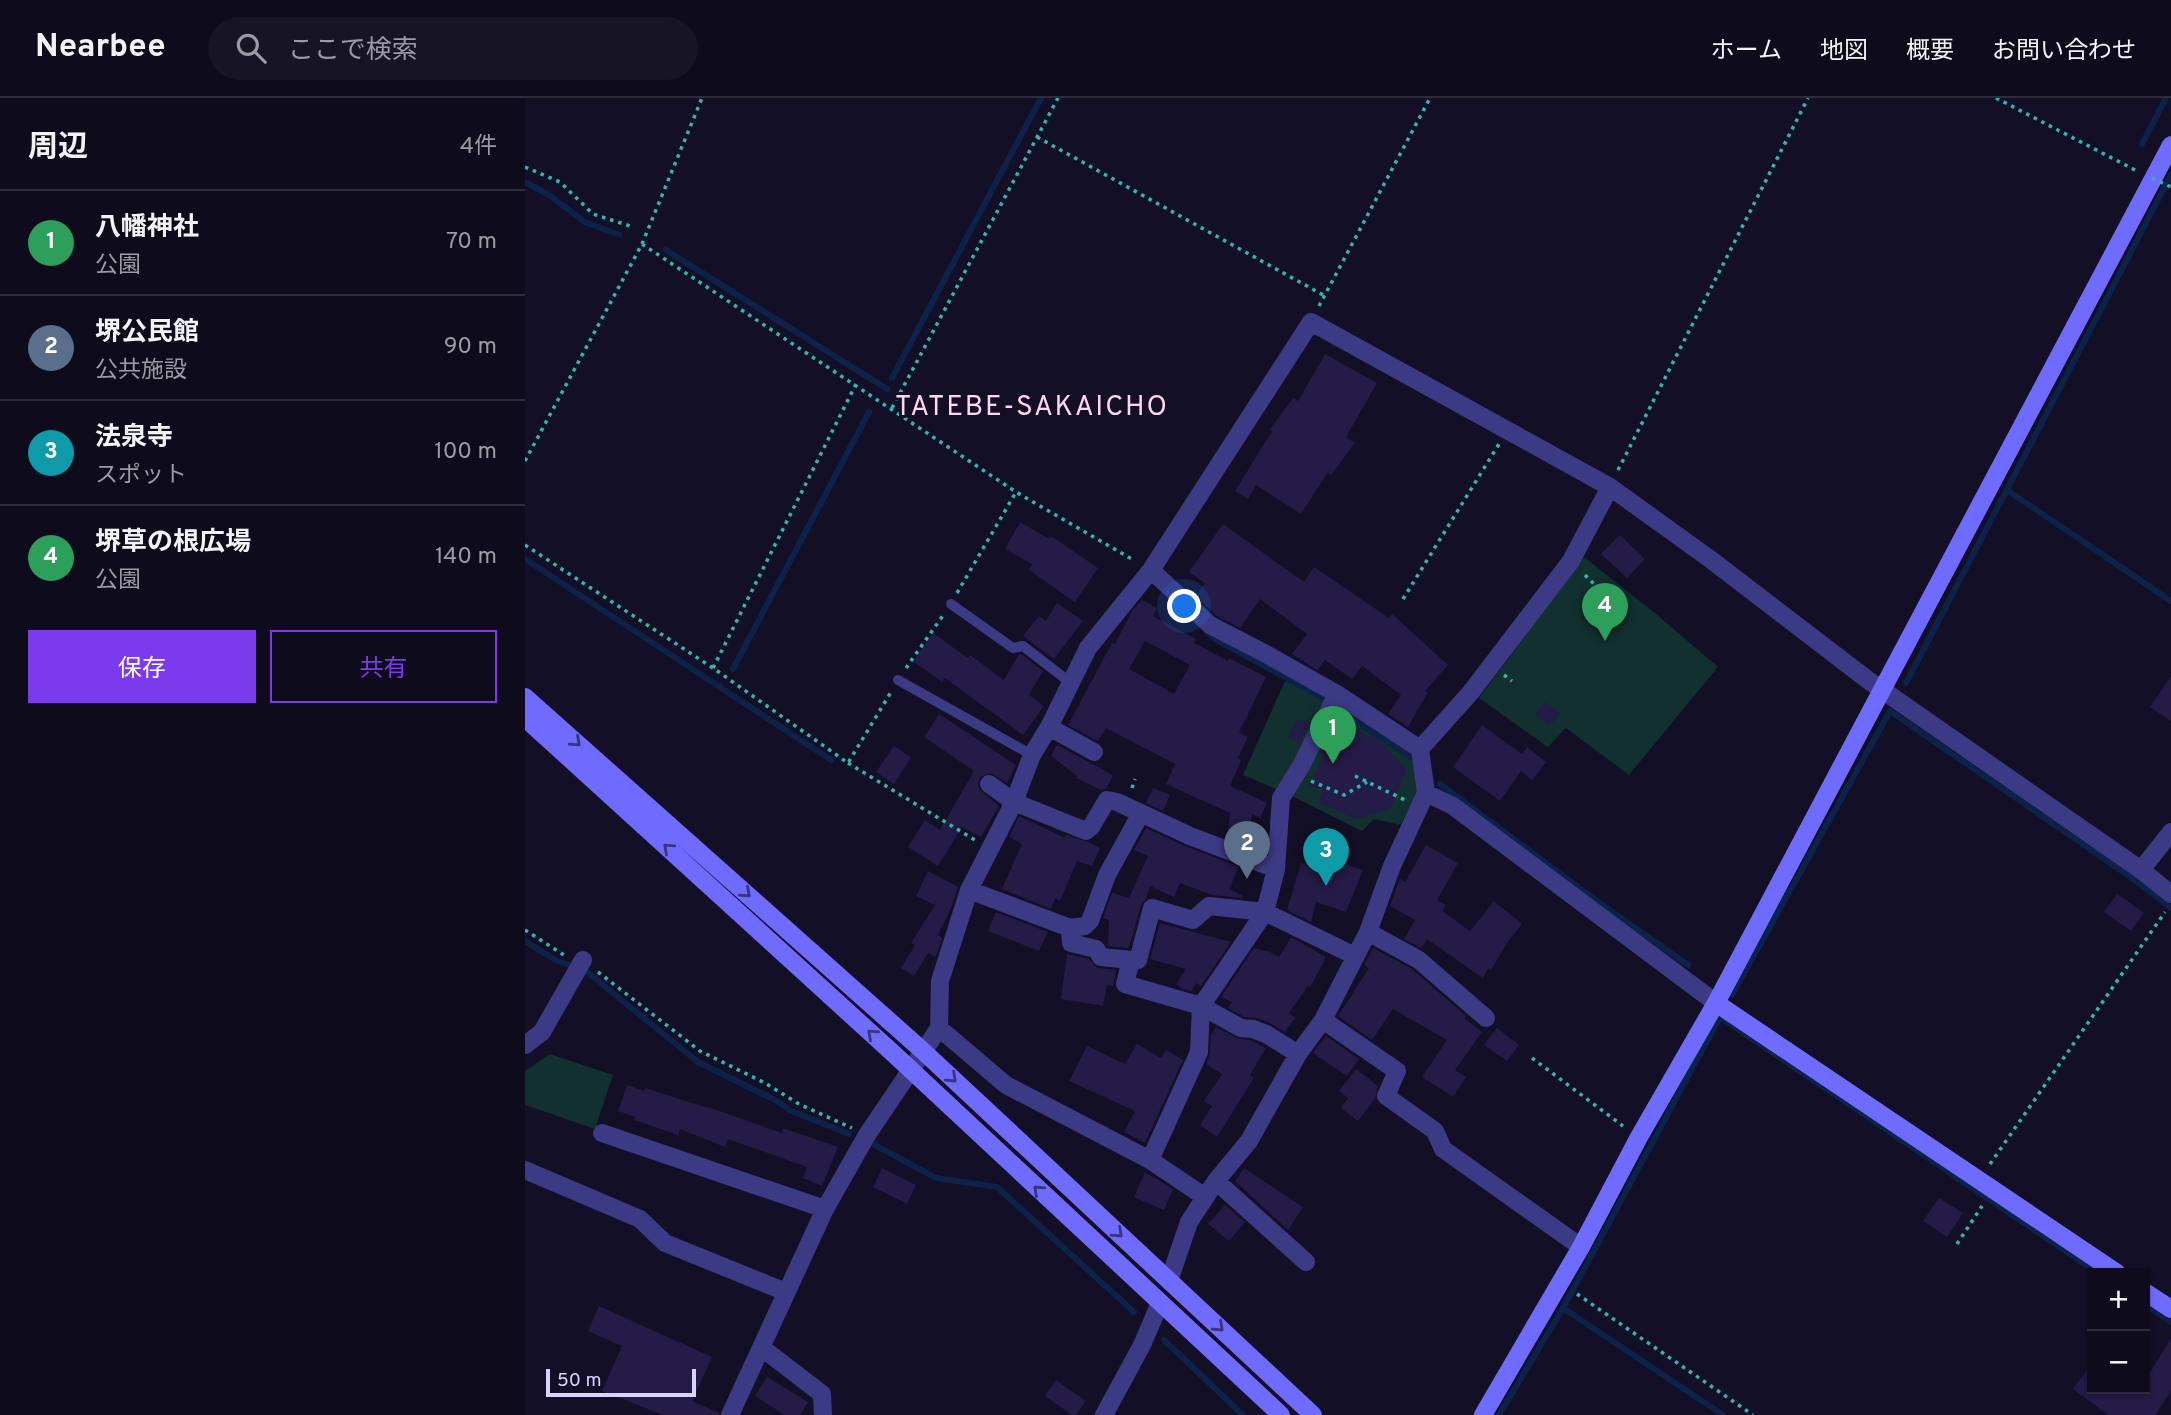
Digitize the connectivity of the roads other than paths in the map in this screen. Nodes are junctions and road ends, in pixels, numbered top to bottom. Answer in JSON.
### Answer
{"nodes":[{"id":1,"x":2171,"y":145,"type":"edge"},
{"id":2,"x":1610,"y":486,"type":"junction"},
{"id":3,"x":1151,"y":570,"type":"junction"},
{"id":4,"x":951,"y":604,"type":"road end"},
{"id":5,"x":898,"y":680,"type":"road end"},
{"id":6,"x":1071,"y":683,"type":"junction"},
{"id":7,"x":1881,"y":689,"type":"junction"},
{"id":8,"x":1337,"y":694,"type":"junction"},
{"id":9,"x":525,"y":696,"type":"edge"},
{"id":10,"x":525,"y":718,"type":"edge"},
{"id":11,"x":1049,"y":727,"type":"junction"},
{"id":12,"x":1420,"y":749,"type":"junction"},
{"id":13,"x":1094,"y":752,"type":"dead end"},
{"id":14,"x":1032,"y":755,"type":"junction"},
{"id":15,"x":989,"y":785,"type":"dead end"},
{"id":16,"x":1423,"y":800,"type":"junction"},
{"id":17,"x":1014,"y":802,"type":"junction"},
{"id":18,"x":1140,"y":815,"type":"junction"},
{"id":19,"x":2171,"y":832,"type":"edge"},
{"id":20,"x":1276,"y":869,"type":"junction"},
{"id":21,"x":2141,"y":870,"type":"junction"},
{"id":22,"x":968,"y":890,"type":"junction"},
{"id":23,"x":2171,"y":894,"type":"edge"},
{"id":24,"x":1265,"y":912,"type":"junction"},
{"id":25,"x":1070,"y":928,"type":"junction"},
{"id":26,"x":1368,"y":932,"type":"junction"},
{"id":27,"x":1356,"y":956,"type":"junction"},
{"id":28,"x":583,"y":960,"type":"road end"},
{"id":29,"x":1131,"y":960,"type":"junction"},
{"id":30,"x":1716,"y":1003,"type":"junction"},
{"id":31,"x":1202,"y":1006,"type":"junction"},
{"id":32,"x":1486,"y":1018,"type":"dead end"},
{"id":33,"x":1323,"y":1020,"type":"junction"},
{"id":34,"x":939,"y":1028,"type":"junction"},
{"id":35,"x":525,"y":1045,"type":"edge"},
{"id":36,"x":923,"y":1051,"type":"junction"},
{"id":37,"x":1298,"y":1054,"type":"junction"},
{"id":38,"x":910,"y":1069,"type":"junction"},
{"id":39,"x":602,"y":1133,"type":"dead end"},
{"id":40,"x":1150,"y":1160,"type":"junction"},
{"id":41,"x":525,"y":1170,"type":"edge"},
{"id":42,"x":1216,"y":1181,"type":"junction"},
{"id":43,"x":1205,"y":1197,"type":"junction"},
{"id":44,"x":825,"y":1209,"type":"junction"},
{"id":45,"x":1581,"y":1247,"type":"junction"},
{"id":46,"x":1306,"y":1262,"type":"dead end"},
{"id":47,"x":2110,"y":1268,"type":"edge"},
{"id":48,"x":1169,"y":1281,"type":"junction"},
{"id":49,"x":786,"y":1292,"type":"junction"},
{"id":50,"x":2150,"y":1295,"type":"edge"},
{"id":51,"x":1160,"y":1303,"type":"junction"},
{"id":52,"x":2171,"y":1309,"type":"edge"},
{"id":53,"x":762,"y":1348,"type":"junction"},
{"id":54,"x":730,"y":1415,"type":"edge"},
{"id":55,"x":823,"y":1415,"type":"edge"},
{"id":56,"x":1104,"y":1415,"type":"edge"},
{"id":57,"x":1282,"y":1415,"type":"edge"},
{"id":58,"x":1313,"y":1415,"type":"edge"},
{"id":59,"x":1483,"y":1415,"type":"edge"}],
"edges":[{"from":1,"to":7,"type":"street"},
{"from":2,"to":3,"type":"street"},
{"from":2,"to":7,"type":"street"},
{"from":2,"to":12,"type":"street"},
{"from":3,"to":6,"type":"street"},
{"from":3,"to":8,"type":"street"},
{"from":4,"to":6,"type":"lane"},
{"from":5,"to":14,"type":"lane"},
{"from":6,"to":11,"type":"street"},
{"from":7,"to":21,"type":"street"},
{"from":7,"to":30,"type":"street"},
{"from":8,"to":12,"type":"street"},
{"from":8,"to":20,"type":"street"},
{"from":9,"to":36,"type":"street","one_way":true},
{"from":38,"to":10,"type":"street","one_way":true},
{"from":11,"to":13,"type":"street"},
{"from":11,"to":14,"type":"street"},
{"from":12,"to":16,"type":"street"},
{"from":14,"to":17,"type":"street"},
{"from":15,"to":17,"type":"street"},
{"from":16,"to":26,"type":"street"},
{"from":16,"to":30,"type":"street"},
{"from":17,"to":18,"type":"street"},
{"from":17,"to":22,"type":"street"},
{"from":18,"to":20,"type":"street"},
{"from":18,"to":25,"type":"street"},
{"from":19,"to":21,"type":"street"},
{"from":20,"to":24,"type":"street"},
{"from":21,"to":23,"type":"street"},
{"from":22,"to":25,"type":"street"},
{"from":22,"to":34,"type":"street"},
{"from":24,"to":27,"type":"street"},
{"from":24,"to":29,"type":"street"},
{"from":24,"to":31,"type":"street"},
{"from":25,"to":29,"type":"street"},
{"from":26,"to":27,"type":"street"},
{"from":26,"to":32,"type":"street"},
{"from":27,"to":33,"type":"street"},
{"from":28,"to":35,"type":"street"},
{"from":29,"to":31,"type":"street"},
{"from":30,"to":45,"type":"street"},
{"from":30,"to":47,"type":"street"},
{"from":31,"to":37,"type":"street"},
{"from":31,"to":40,"type":"street"},
{"from":33,"to":37,"type":"street"},
{"from":33,"to":45,"type":"street"},
{"from":34,"to":36,"type":"street"},
{"from":34,"to":40,"type":"street"},
{"from":36,"to":38,"type":"street"},
{"from":36,"to":48,"type":"street","one_way":true},
{"from":37,"to":42,"type":"street"},
{"from":38,"to":44,"type":"street"},
{"from":51,"to":38,"type":"street","one_way":true},
{"from":39,"to":44,"type":"street"},
{"from":40,"to":43,"type":"street"},
{"from":41,"to":49,"type":"street"},
{"from":42,"to":43,"type":"street"},
{"from":42,"to":46,"type":"street"},
{"from":43,"to":48,"type":"street"},
{"from":44,"to":49,"type":"street"},
{"from":45,"to":59,"type":"street"},
{"from":48,"to":51,"type":"street"},
{"from":48,"to":58,"type":"street","one_way":true},
{"from":49,"to":53,"type":"street"},
{"from":50,"to":52,"type":"street"},
{"from":51,"to":56,"type":"street"},
{"from":51,"to":57,"type":"street"},
{"from":53,"to":54,"type":"street"},
{"from":53,"to":55,"type":"street"}]}
